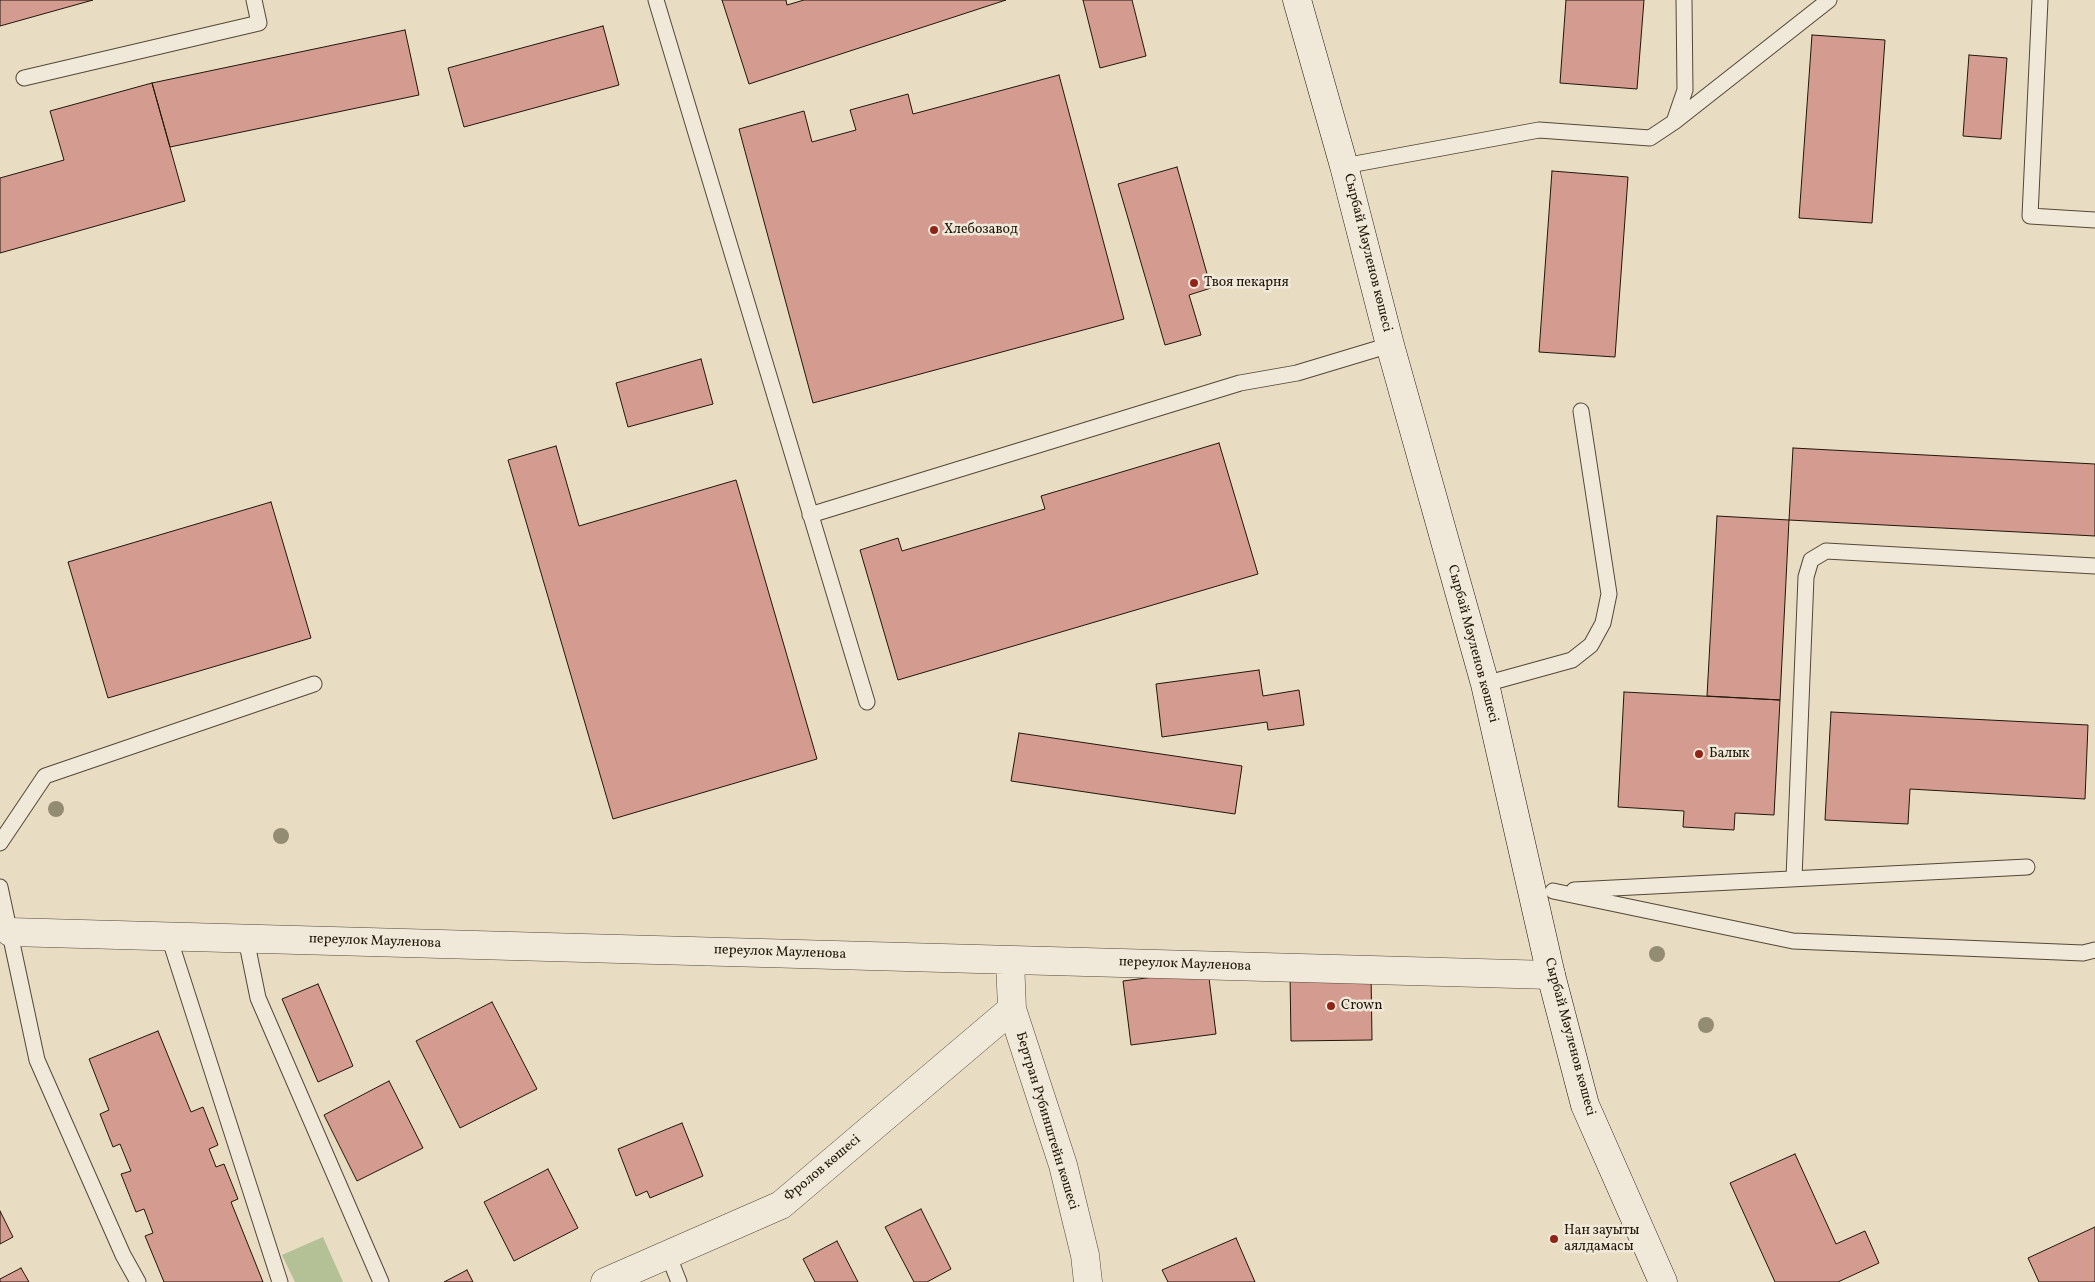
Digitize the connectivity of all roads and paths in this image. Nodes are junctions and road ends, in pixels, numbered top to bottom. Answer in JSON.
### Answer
{"nodes":[{"id":1,"x":254,"y":0,"type":"edge"},
{"id":2,"x":656,"y":0,"type":"edge"},
{"id":3,"x":1296,"y":0,"type":"edge"},
{"id":4,"x":1684,"y":0,"type":"edge"},
{"id":5,"x":1694,"y":0,"type":"edge"},
{"id":6,"x":1829,"y":0,"type":"edge"},
{"id":7,"x":2040,"y":0,"type":"edge"},
{"id":8,"x":24,"y":78,"type":"dead end"},
{"id":9,"x":1685,"y":90,"type":"junction"},
{"id":10,"x":1674,"y":122,"type":"junction"},
{"id":11,"x":1344,"y":166,"type":"junction"},
{"id":12,"x":2095,"y":220,"type":"edge"},
{"id":13,"x":1390,"y":345,"type":"junction"},
{"id":14,"x":1581,"y":411,"type":"dead end"},
{"id":15,"x":810,"y":515,"type":"junction"},
{"id":16,"x":2095,"y":566,"type":"edge"},
{"id":17,"x":314,"y":684,"type":"dead end"},
{"id":18,"x":1485,"y":684,"type":"junction"},
{"id":19,"x":867,"y":702,"type":"dead end"},
{"id":20,"x":0,"y":843,"type":"edge"},
{"id":21,"x":2027,"y":867,"type":"dead end"},
{"id":22,"x":1794,"y":878,"type":"junction"},
{"id":23,"x":0,"y":887,"type":"edge"},
{"id":24,"x":1543,"y":892,"type":"junction"},
{"id":25,"x":5,"y":933,"type":"edge"},
{"id":26,"x":169,"y":937,"type":"junction"},
{"id":27,"x":246,"y":939,"type":"junction"},
{"id":28,"x":2095,"y":950,"type":"edge"},
{"id":29,"x":1010,"y":960,"type":"junction"},
{"id":30,"x":1551,"y":975,"type":"junction"},
{"id":31,"x":1012,"y":1009,"type":"junction"},
{"id":32,"x":668,"y":1254,"type":"junction"},
{"id":33,"x":138,"y":1282,"type":"edge"},
{"id":34,"x":280,"y":1282,"type":"edge"},
{"id":35,"x":380,"y":1282,"type":"edge"},
{"id":36,"x":605,"y":1282,"type":"edge"},
{"id":37,"x":679,"y":1282,"type":"edge"},
{"id":38,"x":1088,"y":1282,"type":"edge"},
{"id":39,"x":1663,"y":1282,"type":"edge"}],
"edges":[{"from":1,"to":8,"type":"lane"},
{"from":2,"to":15,"type":"lane"},
{"from":3,"to":11,"type":"street","name":"Сырбай Мәуленов көшесі"},
{"from":4,"to":9,"type":"lane"},
{"from":5,"to":9,"type":"lane"},
{"from":6,"to":10,"type":"lane"},
{"from":7,"to":12,"type":"lane"},
{"from":9,"to":10,"type":"lane"},
{"from":10,"to":11,"type":"lane"},
{"from":11,"to":13,"type":"street","name":"Сырбай Мәуленов көшесі"},
{"from":13,"to":15,"type":"lane"},
{"from":13,"to":18,"type":"street","name":"Сырбай Мәуленов көшесі"},
{"from":14,"to":18,"type":"lane"},
{"from":15,"to":19,"type":"lane"},
{"from":16,"to":22,"type":"lane"},
{"from":17,"to":20,"type":"lane"},
{"from":18,"to":24,"type":"street","name":"Сырбай Мәуленов көшесі"},
{"from":21,"to":22,"type":"lane"},
{"from":22,"to":24,"type":"lane"},
{"from":23,"to":25,"type":"lane"},
{"from":24,"to":28,"type":"lane"},
{"from":24,"to":30,"type":"street","name":"Сырбай Мәуленов көшесі"},
{"from":25,"to":26,"type":"street","name":"переулок Мауленова"},
{"from":25,"to":33,"type":"lane"},
{"from":26,"to":27,"type":"street","name":"переулок Мауленова"},
{"from":26,"to":34,"type":"lane"},
{"from":27,"to":29,"type":"street","name":"переулок Мауленова"},
{"from":27,"to":35,"type":"lane"},
{"from":29,"to":30,"type":"street","name":"переулок Мауленова"},
{"from":29,"to":31,"type":"street","name":"Бертран Рубинштейн көшесі"},
{"from":30,"to":39,"type":"street","name":"Сырбай Мәуленов көшесі"},
{"from":31,"to":32,"type":"street","name":"Фролов көшесі"},
{"from":31,"to":38,"type":"street","name":"Бертран Рубинштейн көшесі"},
{"from":32,"to":36,"type":"street","name":"Фролов көшесі"},
{"from":32,"to":37,"type":"lane"}]}
